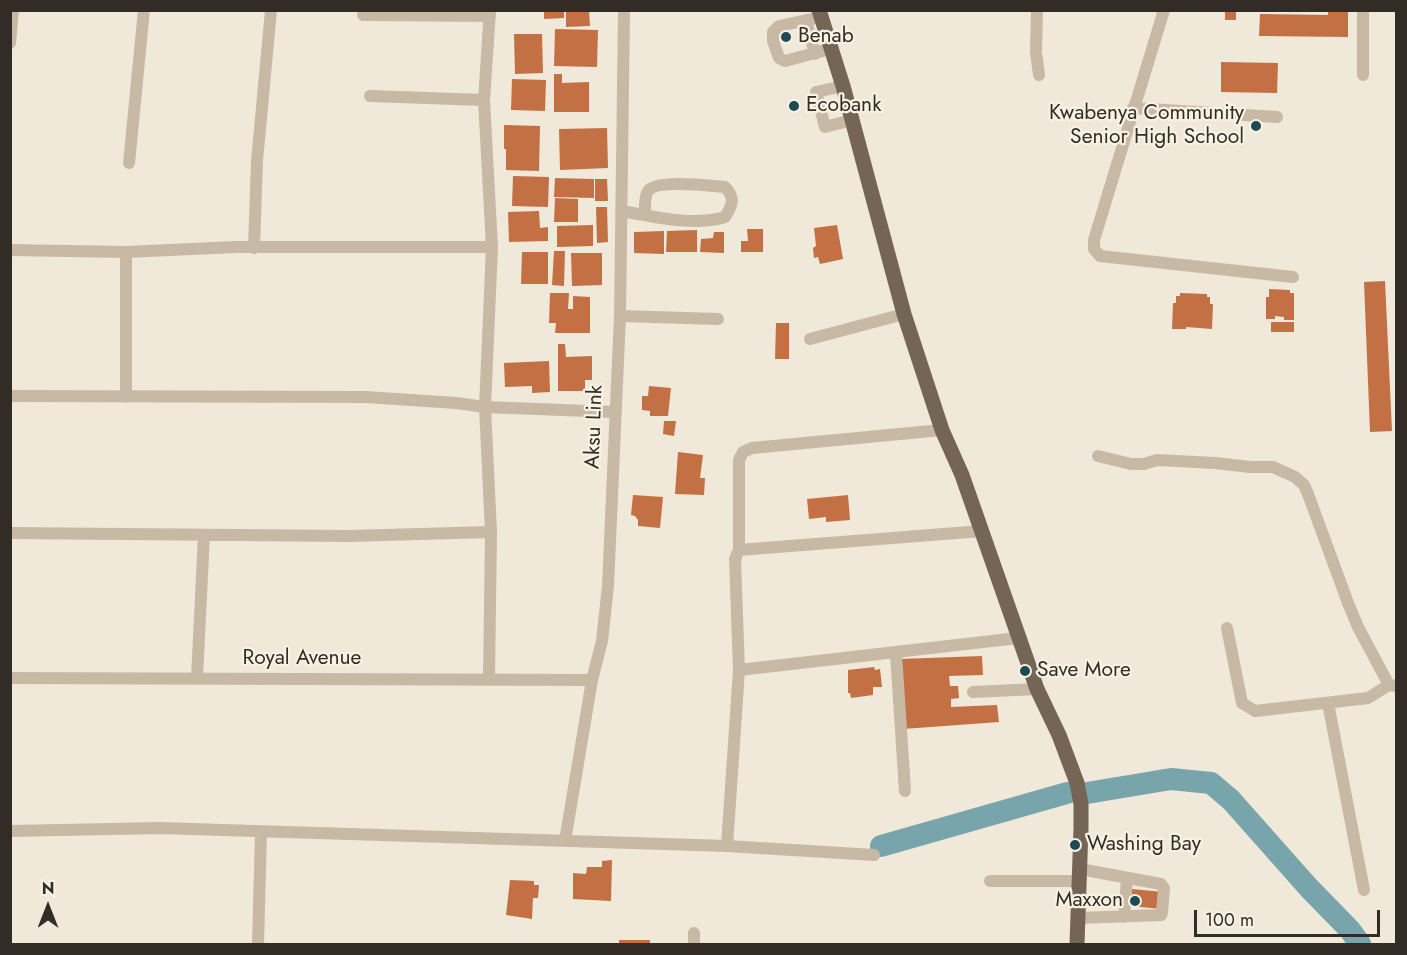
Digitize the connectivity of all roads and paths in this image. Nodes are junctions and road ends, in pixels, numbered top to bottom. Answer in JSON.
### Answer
{"nodes":[{"id":1,"x":13,"y":10,"type":"edge"},
{"id":2,"x":144,"y":10,"type":"edge"},
{"id":3,"x":271,"y":10,"type":"edge"},
{"id":4,"x":624,"y":10,"type":"edge"},
{"id":5,"x":1037,"y":10,"type":"edge"},
{"id":6,"x":1164,"y":10,"type":"edge"},
{"id":7,"x":1362,"y":10,"type":"edge"},
{"id":8,"x":490,"y":13,"type":"edge"},
{"id":9,"x":363,"y":15,"type":"dead end"},
{"id":10,"x":815,"y":16,"type":"edge"},
{"id":11,"x":10,"y":43,"type":"edge"},
{"id":12,"x":830,"y":49,"type":"junction"},
{"id":13,"x":814,"y":54,"type":"junction"},
{"id":14,"x":1039,"y":75,"type":"dead end"},
{"id":15,"x":1363,"y":75,"type":"dead end"},
{"id":16,"x":843,"y":86,"type":"junction"},
{"id":17,"x":370,"y":96,"type":"dead end"},
{"id":18,"x":484,"y":100,"type":"junction"},
{"id":19,"x":1133,"y":108,"type":"junction"},
{"id":20,"x":1276,"y":117,"type":"dead end"},
{"id":21,"x":852,"y":120,"type":"junction"},
{"id":22,"x":129,"y":163,"type":"dead end"},
{"id":23,"x":621,"y":211,"type":"junction"},
{"id":24,"x":645,"y":215,"type":"junction"},
{"id":25,"x":492,"y":247,"type":"junction"},
{"id":26,"x":254,"y":248,"type":"junction"},
{"id":27,"x":10,"y":249,"type":"edge"},
{"id":28,"x":126,"y":252,"type":"junction"},
{"id":29,"x":1293,"y":277,"type":"dead end"},
{"id":30,"x":904,"y":314,"type":"junction"},
{"id":31,"x":620,"y":316,"type":"junction"},
{"id":32,"x":718,"y":319,"type":"dead end"},
{"id":33,"x":810,"y":339,"type":"dead end"},
{"id":34,"x":10,"y":396,"type":"edge"},
{"id":35,"x":126,"y":397,"type":"junction"},
{"id":36,"x":485,"y":408,"type":"junction"},
{"id":37,"x":614,"y":412,"type":"junction"},
{"id":38,"x":942,"y":430,"type":"junction"},
{"id":39,"x":1098,"y":456,"type":"dead end"},
{"id":40,"x":490,"y":531,"type":"junction"},
{"id":41,"x":982,"y":531,"type":"junction"},
{"id":42,"x":10,"y":533,"type":"edge"},
{"id":43,"x":204,"y":535,"type":"junction"},
{"id":44,"x":739,"y":550,"type":"junction"},
{"id":45,"x":1227,"y":628,"type":"dead end"},
{"id":46,"x":1018,"y":638,"type":"junction"},
{"id":47,"x":896,"y":654,"type":"junction"},
{"id":48,"x":740,"y":670,"type":"junction"},
{"id":49,"x":10,"y":678,"type":"edge"},
{"id":50,"x":197,"y":678,"type":"junction"},
{"id":51,"x":489,"y":680,"type":"junction"},
{"id":52,"x":592,"y":680,"type":"junction"},
{"id":53,"x":1393,"y":686,"type":"edge"},
{"id":54,"x":1037,"y":689,"type":"junction"},
{"id":55,"x":973,"y":692,"type":"dead end"},
{"id":56,"x":1328,"y":703,"type":"junction"},
{"id":57,"x":905,"y":791,"type":"dead end"},
{"id":58,"x":10,"y":831,"type":"edge"},
{"id":59,"x":261,"y":832,"type":"junction"},
{"id":60,"x":565,"y":841,"type":"junction"},
{"id":61,"x":727,"y":846,"type":"junction"},
{"id":62,"x":874,"y":855,"type":"dead end"},
{"id":63,"x":1080,"y":875,"type":"junction"},
{"id":64,"x":1127,"y":879,"type":"junction"},
{"id":65,"x":990,"y":881,"type":"dead end"},
{"id":66,"x":1364,"y":890,"type":"dead end"},
{"id":67,"x":1124,"y":916,"type":"junction"},
{"id":68,"x":1078,"y":918,"type":"junction"},
{"id":69,"x":258,"y":945,"type":"edge"},
{"id":70,"x":1077,"y":945,"type":"edge"}],
"edges":[{"from":1,"to":11,"type":"street"},
{"from":2,"to":22,"type":"street"},
{"from":3,"to":26,"type":"street"},
{"from":4,"to":23,"type":"street","name":"Aksu Link"},
{"from":5,"to":14,"type":"street"},
{"from":6,"to":19,"type":"street"},
{"from":7,"to":15,"type":"street"},
{"from":8,"to":9,"type":"street"},
{"from":8,"to":18,"type":"street"},
{"from":10,"to":12,"type":"main road"},
{"from":10,"to":13,"type":"street"},
{"from":10,"to":13,"type":"street"},
{"from":12,"to":13,"type":"street"},
{"from":12,"to":16,"type":"main road"},
{"from":16,"to":21,"type":"main road"},
{"from":16,"to":21,"type":"street"},
{"from":17,"to":18,"type":"street"},
{"from":18,"to":25,"type":"street"},
{"from":19,"to":20,"type":"street"},
{"from":19,"to":29,"type":"street"},
{"from":21,"to":30,"type":"main road"},
{"from":23,"to":24,"type":"street"},
{"from":23,"to":31,"type":"street","name":"Aksu Link"},
{"from":24,"to":24,"type":"street"},
{"from":25,"to":26,"type":"street"},
{"from":25,"to":36,"type":"street"},
{"from":26,"to":28,"type":"street"},
{"from":27,"to":28,"type":"street"},
{"from":28,"to":35,"type":"street"},
{"from":30,"to":33,"type":"street"},
{"from":30,"to":38,"type":"main road"},
{"from":31,"to":32,"type":"street"},
{"from":31,"to":37,"type":"street","name":"Aksu Link"},
{"from":34,"to":35,"type":"street"},
{"from":35,"to":36,"type":"street"},
{"from":36,"to":37,"type":"street"},
{"from":36,"to":40,"type":"street"},
{"from":37,"to":52,"type":"street","name":"Aksu Link"},
{"from":38,"to":41,"type":"main road"},
{"from":38,"to":44,"type":"street"},
{"from":39,"to":53,"type":"street"},
{"from":40,"to":43,"type":"street"},
{"from":40,"to":51,"type":"street"},
{"from":41,"to":44,"type":"street"},
{"from":41,"to":46,"type":"main road"},
{"from":42,"to":43,"type":"street"},
{"from":43,"to":50,"type":"street"},
{"from":44,"to":48,"type":"street"},
{"from":45,"to":56,"type":"street"},
{"from":46,"to":47,"type":"street"},
{"from":46,"to":54,"type":"main road"},
{"from":47,"to":48,"type":"street"},
{"from":47,"to":57,"type":"street"},
{"from":48,"to":61,"type":"street"},
{"from":49,"to":50,"type":"street","name":"Royal Avenue"},
{"from":50,"to":51,"type":"street","name":"Royal Avenue"},
{"from":51,"to":52,"type":"street","name":"Royal Avenue"},
{"from":52,"to":60,"type":"street","name":"Aksu Link"},
{"from":53,"to":56,"type":"street"},
{"from":54,"to":55,"type":"street"},
{"from":54,"to":63,"type":"main road"},
{"from":56,"to":66,"type":"street"},
{"from":58,"to":59,"type":"street"},
{"from":59,"to":60,"type":"street"},
{"from":59,"to":69,"type":"street"},
{"from":60,"to":61,"type":"street"},
{"from":61,"to":62,"type":"street"},
{"from":63,"to":64,"type":"street"},
{"from":63,"to":65,"type":"street"},
{"from":63,"to":68,"type":"main road"},
{"from":64,"to":67,"type":"street"},
{"from":64,"to":67,"type":"street"},
{"from":67,"to":68,"type":"street"},
{"from":68,"to":70,"type":"main road"}]}
